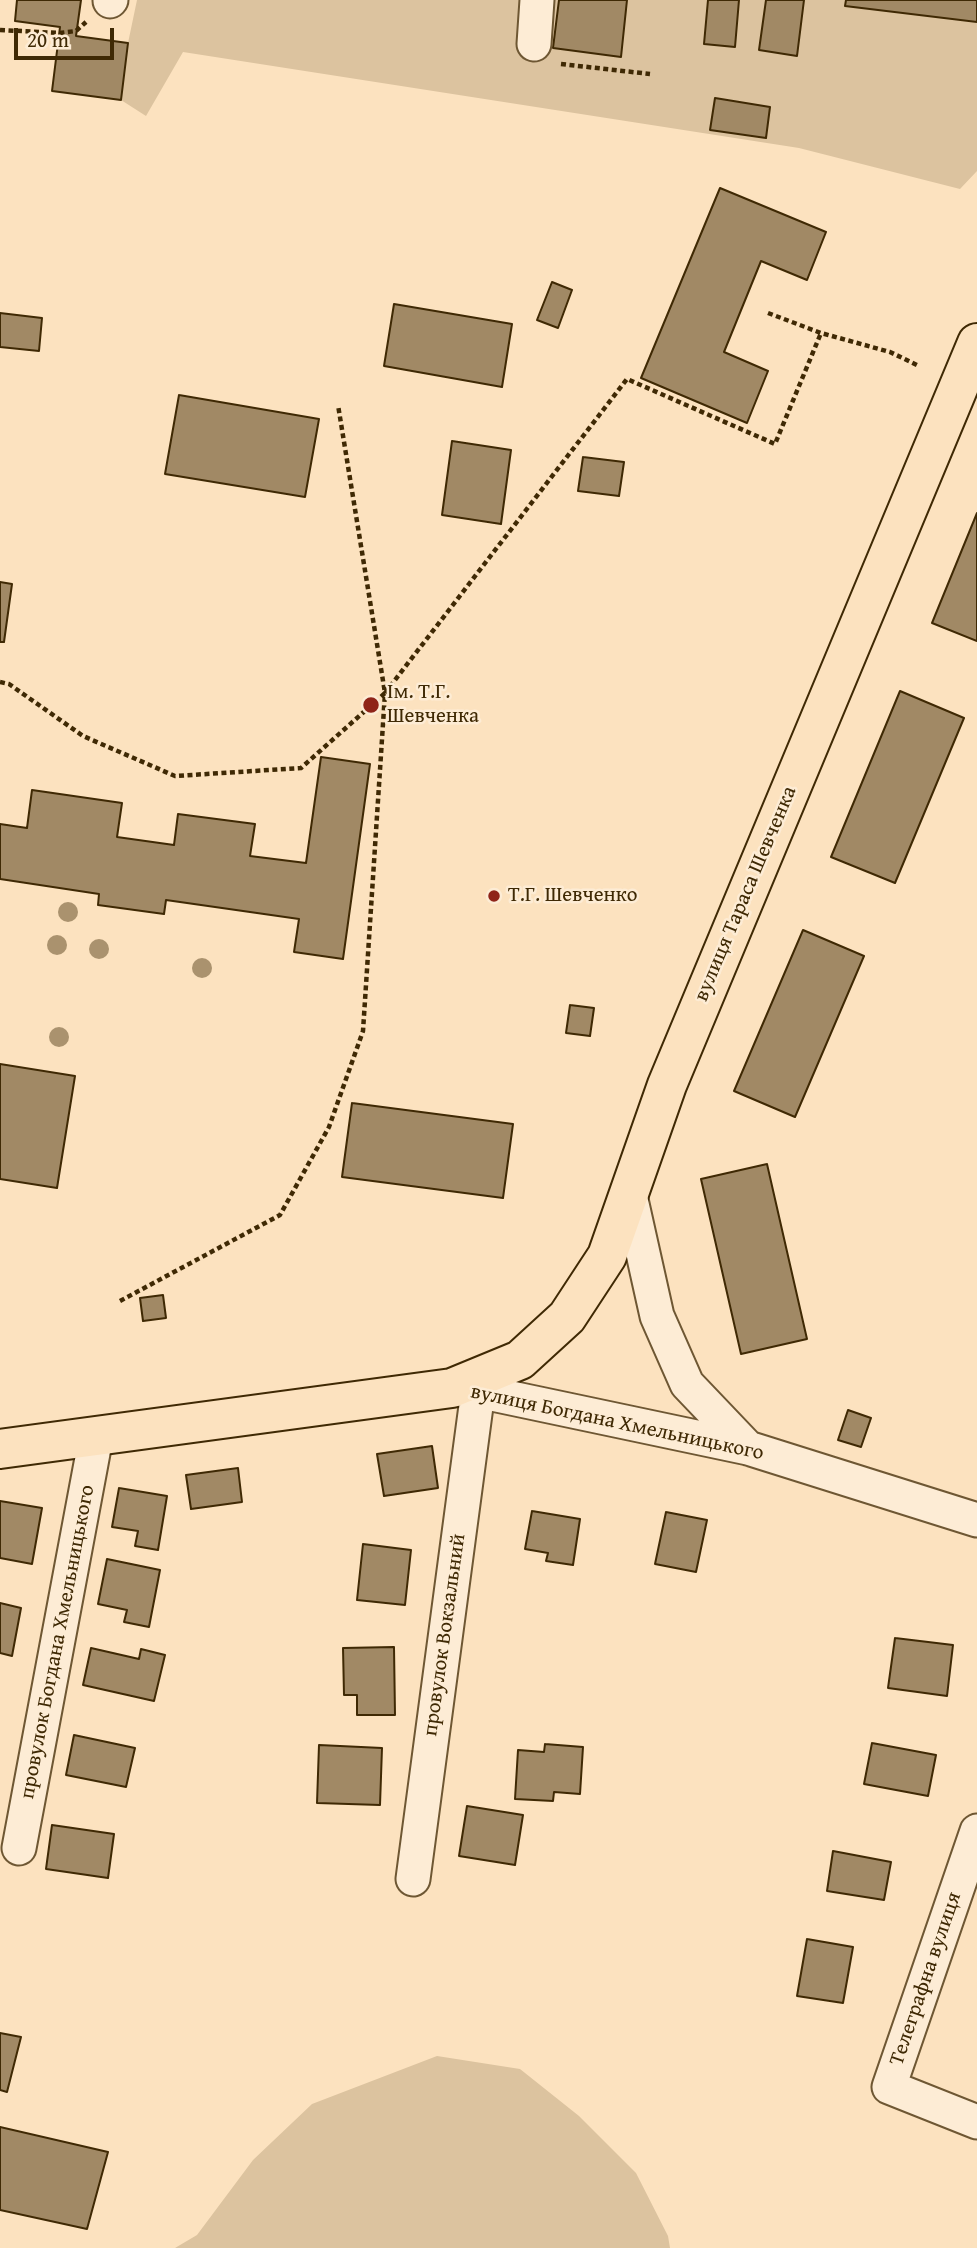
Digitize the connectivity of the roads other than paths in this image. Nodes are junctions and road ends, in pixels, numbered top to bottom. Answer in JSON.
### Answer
{"nodes":[{"id":1,"x":537,"y":0,"type":"edge"},
{"id":2,"x":534,"y":44,"type":"road end"},
{"id":3,"x":977,"y":342,"type":"edge"},
{"id":4,"x":630,"y":1195,"type":"junction"},
{"id":5,"x":465,"y":1390,"type":"junction"},
{"id":6,"x":96,"y":1437,"type":"junction"},
{"id":7,"x":748,"y":1448,"type":"junction"},
{"id":8,"x":0,"y":1449,"type":"edge"},
{"id":9,"x":977,"y":1520,"type":"edge"},
{"id":10,"x":977,"y":1831,"type":"edge"},
{"id":11,"x":19,"y":1848,"type":"dead end"},
{"id":12,"x":413,"y":1879,"type":"dead end"},
{"id":13,"x":977,"y":2122,"type":"edge"}],
"edges":[{"from":1,"to":2,"type":"street"},
{"from":3,"to":4,"type":"main road","name":"вулиця Тараса Шевченка"},
{"from":4,"to":5,"type":"main road","name":"вулиця Тараса Шевченка"},
{"from":4,"to":7,"type":"street"},
{"from":5,"to":6,"type":"main road","name":"вулиця Богдана Хмельницького"},
{"from":5,"to":7,"type":"street","name":"вулиця Богдана Хмельницького"},
{"from":5,"to":12,"type":"street","name":"провулок Вокзальний"},
{"from":6,"to":8,"type":"main road","name":"вулиця Богдана Хмельницького"},
{"from":6,"to":11,"type":"street","name":"провулок Богдана Хмельницького"},
{"from":7,"to":9,"type":"street","name":"вулиця Богдана Хмельницького"},
{"from":10,"to":13,"type":"street","name":"Телеграфна вулиця"}]}
